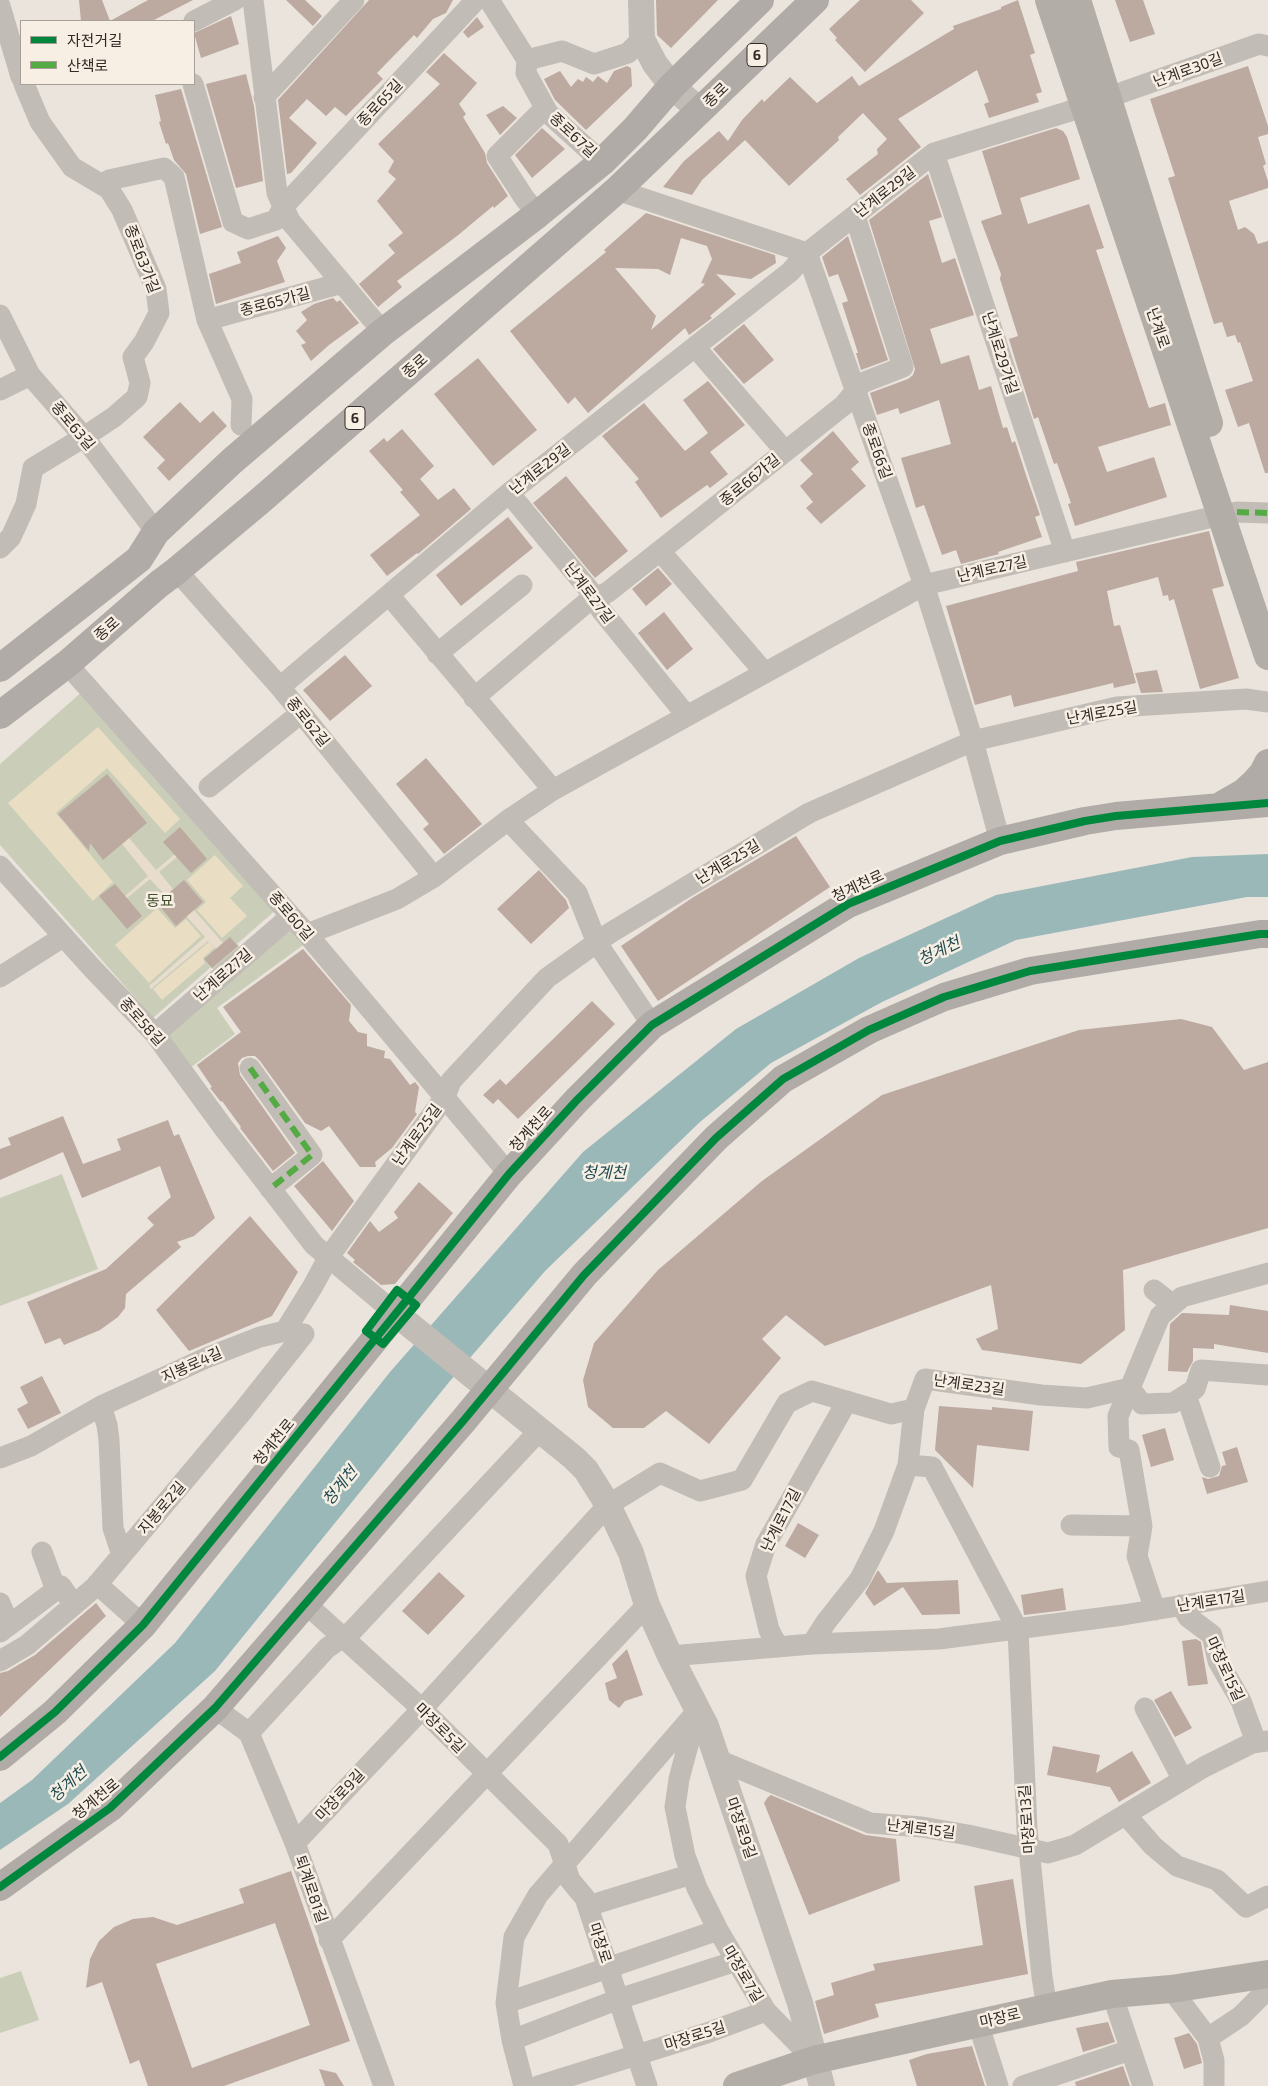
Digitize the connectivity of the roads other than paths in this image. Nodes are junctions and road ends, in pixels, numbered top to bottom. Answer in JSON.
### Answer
{"nodes":[{"id":1,"x":235,"y":0,"type":"edge"},
{"id":2,"x":253,"y":0,"type":"edge"},
{"id":3,"x":354,"y":0,"type":"edge"},
{"id":4,"x":476,"y":0,"type":"edge"},
{"id":5,"x":489,"y":0,"type":"edge"},
{"id":6,"x":641,"y":0,"type":"edge"},
{"id":7,"x":760,"y":0,"type":"edge"},
{"id":8,"x":815,"y":0,"type":"edge"},
{"id":9,"x":1049,"y":0,"type":"edge"},
{"id":10,"x":1076,"y":0,"type":"edge"},
{"id":11,"x":0,"y":6,"type":"edge"},
{"id":12,"x":195,"y":20,"type":"edge"},
{"id":13,"x":642,"y":39,"type":"junction"},
{"id":14,"x":1268,"y":46,"type":"edge"},
{"id":15,"x":527,"y":60,"type":"junction"},
{"id":16,"x":20,"y":74,"type":"edge"},
{"id":17,"x":24,"y":85,"type":"edge"},
{"id":18,"x":193,"y":85,"type":"edge"},
{"id":19,"x":672,"y":86,"type":"junction"},
{"id":20,"x":264,"y":97,"type":"junction"},
{"id":21,"x":1096,"y":102,"type":"junction"},
{"id":22,"x":545,"y":108,"type":"junction"},
{"id":23,"x":700,"y":111,"type":"junction"},
{"id":24,"x":934,"y":153,"type":"junction"},
{"id":25,"x":602,"y":162,"type":"junction"},
{"id":26,"x":102,"y":184,"type":"junction"},
{"id":27,"x":617,"y":190,"type":"junction"},
{"id":28,"x":283,"y":207,"type":"junction"},
{"id":29,"x":538,"y":214,"type":"junction"},
{"id":30,"x":855,"y":216,"type":"junction"},
{"id":31,"x":807,"y":254,"type":"junction"},
{"id":32,"x":342,"y":283,"type":"junction"},
{"id":33,"x":0,"y":315,"type":"edge"},
{"id":34,"x":207,"y":320,"type":"junction"},
{"id":35,"x":383,"y":332,"type":"junction"},
{"id":36,"x":695,"y":347,"type":"junction"},
{"id":37,"x":30,"y":375,"type":"junction"},
{"id":38,"x":0,"y":390,"type":"edge"},
{"id":39,"x":856,"y":391,"type":"junction"},
{"id":40,"x":241,"y":425,"type":"dead end"},
{"id":41,"x":84,"y":437,"type":"junction"},
{"id":42,"x":785,"y":451,"type":"junction"},
{"id":43,"x":509,"y":493,"type":"junction"},
{"id":44,"x":1268,"y":513,"type":"edge"},
{"id":45,"x":1229,"y":514,"type":"junction"},
{"id":46,"x":156,"y":532,"type":"junction"},
{"id":47,"x":0,"y":548,"type":"edge"},
{"id":48,"x":660,"y":551,"type":"junction"},
{"id":49,"x":1065,"y":552,"type":"junction"},
{"id":50,"x":175,"y":572,"type":"junction"},
{"id":51,"x":522,"y":584,"type":"dead end"},
{"id":52,"x":924,"y":585,"type":"junction"},
{"id":53,"x":389,"y":596,"type":"junction"},
{"id":54,"x":596,"y":598,"type":"junction"},
{"id":55,"x":1268,"y":612,"type":"edge"},
{"id":56,"x":437,"y":654,"type":"junction"},
{"id":57,"x":1268,"y":656,"type":"edge"},
{"id":58,"x":67,"y":664,"type":"junction"},
{"id":59,"x":0,"y":668,"type":"edge"},
{"id":60,"x":765,"y":673,"type":"junction"},
{"id":61,"x":280,"y":687,"type":"junction"},
{"id":62,"x":474,"y":698,"type":"junction"},
{"id":63,"x":1268,"y":702,"type":"edge"},
{"id":64,"x":301,"y":713,"type":"junction"},
{"id":65,"x":0,"y":715,"type":"edge"},
{"id":66,"x":687,"y":716,"type":"junction"},
{"id":67,"x":973,"y":741,"type":"junction"},
{"id":68,"x":1268,"y":763,"type":"edge"},
{"id":69,"x":209,"y":787,"type":"dead end"},
{"id":70,"x":553,"y":790,"type":"junction"},
{"id":71,"x":1268,"y":803,"type":"edge"},
{"id":72,"x":1220,"y":807,"type":"junction"},
{"id":73,"x":508,"y":820,"type":"junction"},
{"id":74,"x":1000,"y":841,"type":"junction"},
{"id":75,"x":0,"y":866,"type":"edge"},
{"id":76,"x":434,"y":877,"type":"junction"},
{"id":77,"x":291,"y":916,"type":"junction"},
{"id":78,"x":307,"y":934,"type":"junction"},
{"id":79,"x":1268,"y":934,"type":"edge"},
{"id":80,"x":63,"y":937,"type":"junction"},
{"id":81,"x":597,"y":942,"type":"junction"},
{"id":82,"x":0,"y":977,"type":"edge"},
{"id":83,"x":652,"y":1025,"type":"junction"},
{"id":84,"x":155,"y":1034,"type":"junction"},
{"id":85,"x":250,"y":1068,"type":"dead end"},
{"id":86,"x":445,"y":1097,"type":"junction"},
{"id":87,"x":509,"y":1174,"type":"junction"},
{"id":88,"x":270,"y":1189,"type":"junction"},
{"id":89,"x":328,"y":1258,"type":"junction"},
{"id":90,"x":1268,"y":1273,"type":"edge"},
{"id":91,"x":1154,"y":1290,"type":"dead end"},
{"id":92,"x":1173,"y":1304,"type":"junction"},
{"id":93,"x":402,"y":1319,"type":"junction"},
{"id":94,"x":295,"y":1333,"type":"junction"},
{"id":95,"x":1268,"y":1376,"type":"edge"},
{"id":96,"x":485,"y":1385,"type":"junction"},
{"id":97,"x":1130,"y":1388,"type":"junction"},
{"id":98,"x":1186,"y":1395,"type":"junction"},
{"id":99,"x":847,"y":1401,"type":"junction"},
{"id":100,"x":101,"y":1406,"type":"junction"},
{"id":101,"x":914,"y":1409,"type":"junction"},
{"id":102,"x":540,"y":1431,"type":"junction"},
{"id":103,"x":0,"y":1458,"type":"edge"},
{"id":104,"x":908,"y":1465,"type":"junction"},
{"id":105,"x":1210,"y":1467,"type":"dead end"},
{"id":106,"x":608,"y":1505,"type":"junction"},
{"id":107,"x":1071,"y":1525,"type":"dead end"},
{"id":108,"x":1142,"y":1526,"type":"junction"},
{"id":109,"x":42,"y":1552,"type":"dead end"},
{"id":110,"x":122,"y":1554,"type":"junction"},
{"id":111,"x":97,"y":1584,"type":"junction"},
{"id":112,"x":56,"y":1590,"type":"junction"},
{"id":113,"x":1268,"y":1591,"type":"edge"},
{"id":114,"x":0,"y":1603,"type":"edge"},
{"id":115,"x":305,"y":1604,"type":"junction"},
{"id":116,"x":74,"y":1605,"type":"junction"},
{"id":117,"x":648,"y":1606,"type":"junction"},
{"id":118,"x":1181,"y":1606,"type":"junction"},
{"id":119,"x":1155,"y":1610,"type":"junction"},
{"id":120,"x":143,"y":1625,"type":"junction"},
{"id":121,"x":5,"y":1629,"type":"edge"},
{"id":122,"x":1018,"y":1630,"type":"junction"},
{"id":123,"x":342,"y":1638,"type":"junction"},
{"id":124,"x":812,"y":1644,"type":"junction"},
{"id":125,"x":778,"y":1647,"type":"junction"},
{"id":126,"x":670,"y":1656,"type":"junction"},
{"id":127,"x":0,"y":1660,"type":"edge"},
{"id":128,"x":215,"y":1708,"type":"junction"},
{"id":129,"x":1145,"y":1708,"type":"dead end"},
{"id":130,"x":422,"y":1709,"type":"junction"},
{"id":131,"x":698,"y":1710,"type":"junction"},
{"id":132,"x":249,"y":1733,"type":"junction"},
{"id":133,"x":1262,"y":1742,"type":"edge"},
{"id":134,"x":0,"y":1757,"type":"edge"},
{"id":135,"x":718,"y":1760,"type":"junction"},
{"id":136,"x":486,"y":1775,"type":"junction"},
{"id":137,"x":1183,"y":1780,"type":"junction"},
{"id":138,"x":1126,"y":1816,"type":"junction"},
{"id":139,"x":295,"y":1843,"type":"junction"},
{"id":140,"x":1029,"y":1849,"type":"junction"},
{"id":141,"x":565,"y":1861,"type":"junction"},
{"id":142,"x":692,"y":1874,"type":"junction"},
{"id":143,"x":0,"y":1887,"type":"edge"},
{"id":144,"x":1268,"y":1896,"type":"edge"},
{"id":145,"x":588,"y":1906,"type":"junction"},
{"id":146,"x":718,"y":1930,"type":"junction"},
{"id":147,"x":329,"y":1940,"type":"junction"},
{"id":148,"x":736,"y":1961,"type":"junction"},
{"id":149,"x":609,"y":1968,"type":"junction"},
{"id":150,"x":1268,"y":1974,"type":"edge"},
{"id":151,"x":1171,"y":1988,"type":"junction"},
{"id":152,"x":1268,"y":1989,"type":"edge"},
{"id":153,"x":1112,"y":1994,"type":"junction"},
{"id":154,"x":619,"y":1999,"type":"junction"},
{"id":155,"x":506,"y":2003,"type":"junction"},
{"id":156,"x":1047,"y":2008,"type":"junction"},
{"id":157,"x":766,"y":2011,"type":"junction"},
{"id":158,"x":978,"y":2023,"type":"junction"},
{"id":159,"x":1208,"y":2038,"type":"junction"},
{"id":160,"x":512,"y":2040,"type":"junction"},
{"id":161,"x":1130,"y":2050,"type":"junction"},
{"id":162,"x":637,"y":2054,"type":"junction"},
{"id":163,"x":814,"y":2060,"type":"junction"},
{"id":164,"x":384,"y":2086,"type":"edge"},
{"id":165,"x":524,"y":2086,"type":"edge"},
{"id":166,"x":538,"y":2086,"type":"edge"},
{"id":167,"x":647,"y":2086,"type":"edge"},
{"id":168,"x":737,"y":2086,"type":"edge"},
{"id":169,"x":822,"y":2086,"type":"edge"},
{"id":170,"x":998,"y":2086,"type":"edge"},
{"id":171,"x":1023,"y":2086,"type":"edge"},
{"id":172,"x":1143,"y":2086,"type":"edge"},
{"id":173,"x":1214,"y":2086,"type":"edge"}],
"edges":[{"from":1,"to":12,"type":"street"},
{"from":2,"to":20,"type":"street"},
{"from":3,"to":20,"type":"street"},
{"from":4,"to":28,"type":"street","name":"종로65길"},
{"from":5,"to":15,"type":"street","name":"종로67길"},
{"from":6,"to":13,"type":"street"},
{"from":7,"to":19,"type":"main road","number":"6"},
{"from":8,"to":23,"type":"main road","name":"종로","number":"6"},
{"from":9,"to":21,"type":"main road","name":"난계로"},
{"from":10,"to":21,"type":"main road","name":"난계로"},
{"from":11,"to":16,"type":"street"},
{"from":13,"to":15,"type":"street"},
{"from":13,"to":19,"type":"street"},
{"from":14,"to":21,"type":"street","name":"난계로30길"},
{"from":15,"to":22,"type":"street","name":"종로67길"},
{"from":17,"to":26,"type":"street","name":"종로63가길"},
{"from":18,"to":28,"type":"street","name":"종로65길"},
{"from":19,"to":23,"type":"street"},
{"from":19,"to":25,"type":"main road","number":"6"},
{"from":20,"to":28,"type":"street"},
{"from":21,"to":24,"type":"street","name":"난계로29길"},
{"from":21,"to":45,"type":"main road","name":"난계로"},
{"from":22,"to":25,"type":"street","name":"종로67길"},
{"from":22,"to":29,"type":"street","name":"종로67길"},
{"from":23,"to":27,"type":"main road","name":"종로","number":"6"},
{"from":24,"to":30,"type":"street","name":"난계로29길"},
{"from":24,"to":49,"type":"street","name":"난계로29가길"},
{"from":25,"to":29,"type":"main road","number":"6"},
{"from":26,"to":34,"type":"street"},
{"from":26,"to":41,"type":"street","name":"종로63가길"},
{"from":27,"to":31,"type":"street"},
{"from":27,"to":50,"type":"main road","name":"종로","number":"6"},
{"from":28,"to":32,"type":"street"},
{"from":29,"to":35,"type":"main road","number":"6"},
{"from":30,"to":31,"type":"street","name":"난계로29길"},
{"from":30,"to":39,"type":"street","name":"종로66가길"},
{"from":31,"to":36,"type":"street","name":"난계로29길"},
{"from":31,"to":39,"type":"street","name":"종로66길"},
{"from":32,"to":34,"type":"street","name":"종로65가길"},
{"from":32,"to":35,"type":"street"},
{"from":33,"to":37,"type":"street","name":"종로63길"},
{"from":34,"to":40,"type":"street"},
{"from":35,"to":46,"type":"main road","number":"6"},
{"from":36,"to":42,"type":"street"},
{"from":36,"to":43,"type":"street","name":"난계로29길"},
{"from":37,"to":38,"type":"street"},
{"from":37,"to":41,"type":"street","name":"종로63길"},
{"from":39,"to":42,"type":"street","name":"종로66가길"},
{"from":39,"to":52,"type":"street","name":"종로66길"},
{"from":41,"to":46,"type":"street","name":"종로63길"},
{"from":41,"to":47,"type":"street","name":"종로63가길"},
{"from":42,"to":48,"type":"street","name":"종로66가길"},
{"from":43,"to":53,"type":"street","name":"난계로29길"},
{"from":43,"to":54,"type":"street","name":"난계로27길"},
{"from":44,"to":45,"type":"street","name":"난계로27길"},
{"from":45,"to":49,"type":"street","name":"난계로27길"},
{"from":45,"to":55,"type":"main road","name":"난계로"},
{"from":45,"to":57,"type":"main road","name":"난계로"},
{"from":46,"to":59,"type":"main road","number":"6"},
{"from":48,"to":54,"type":"street","name":"종로66가길"},
{"from":48,"to":60,"type":"street"},
{"from":49,"to":52,"type":"street","name":"난계로27길"},
{"from":50,"to":58,"type":"main road","name":"종로","number":"6"},
{"from":50,"to":61,"type":"street","name":"종로62길"},
{"from":51,"to":56,"type":"street"},
{"from":52,"to":60,"type":"street","name":"난계로27길"},
{"from":52,"to":67,"type":"street","name":"종로66길"},
{"from":53,"to":56,"type":"street"},
{"from":53,"to":61,"type":"street","name":"난계로29길"},
{"from":54,"to":62,"type":"street","name":"종로66가길"},
{"from":54,"to":66,"type":"street","name":"난계로27길"},
{"from":56,"to":62,"type":"street"},
{"from":58,"to":65,"type":"main road","name":"종로","number":"6"},
{"from":58,"to":77,"type":"street","name":"종로60길"},
{"from":60,"to":66,"type":"street","name":"난계로27길"},
{"from":61,"to":64,"type":"street","name":"종로62길"},
{"from":62,"to":70,"type":"street"},
{"from":63,"to":67,"type":"street","name":"난계로25길"},
{"from":64,"to":69,"type":"street"},
{"from":64,"to":76,"type":"street","name":"종로62길"},
{"from":66,"to":70,"type":"street","name":"난계로27길"},
{"from":67,"to":74,"type":"street","name":"종로66길"},
{"from":67,"to":81,"type":"street","name":"난계로25길"},
{"from":68,"to":72,"type":"main road"},
{"from":70,"to":73,"type":"street","name":"난계로27길"},
{"from":71,"to":72,"type":"main road","name":"청계천로"},
{"from":72,"to":74,"type":"main road","name":"청계천로"},
{"from":73,"to":76,"type":"street","name":"난계로27길"},
{"from":73,"to":81,"type":"street"},
{"from":74,"to":83,"type":"main road","name":"청계천로"},
{"from":75,"to":80,"type":"street","name":"종로58길"},
{"from":76,"to":78,"type":"street","name":"난계로27길"},
{"from":77,"to":78,"type":"street","name":"종로60길"},
{"from":77,"to":84,"type":"street","name":"난계로27길"},
{"from":78,"to":86,"type":"street","name":"종로60길"},
{"from":79,"to":96,"type":"main road","name":"청계천로"},
{"from":80,"to":82,"type":"street"},
{"from":80,"to":84,"type":"street","name":"종로58길"},
{"from":81,"to":83,"type":"street"},
{"from":81,"to":86,"type":"street","name":"난계로25길"},
{"from":83,"to":87,"type":"main road","name":"청계천로"},
{"from":84,"to":88,"type":"street","name":"종로58길"},
{"from":85,"to":88,"type":"street"},
{"from":86,"to":87,"type":"street","name":"종로60길"},
{"from":86,"to":89,"type":"street","name":"난계로25길"},
{"from":87,"to":93,"type":"main road","name":"청계천로"},
{"from":88,"to":89,"type":"street","name":"종로58길"},
{"from":89,"to":93,"type":"street","name":"종로58길"},
{"from":89,"to":94,"type":"street"},
{"from":90,"to":92,"type":"street"},
{"from":91,"to":92,"type":"street"},
{"from":92,"to":97,"type":"street"},
{"from":93,"to":96,"type":"street","name":"마장로9길"},
{"from":93,"to":120,"type":"main road","name":"청계천로"},
{"from":94,"to":100,"type":"street","name":"지봉로4길"},
{"from":94,"to":110,"type":"street","name":"지봉로2길"},
{"from":95,"to":98,"type":"street"},
{"from":96,"to":102,"type":"street","name":"마장로9길"},
{"from":96,"to":115,"type":"main road","name":"청계천로"},
{"from":97,"to":98,"type":"street"},
{"from":97,"to":101,"type":"street","name":"난계로23길"},
{"from":97,"to":108,"type":"street","name":"난계로17길"},
{"from":98,"to":105,"type":"street"},
{"from":99,"to":101,"type":"street"},
{"from":99,"to":106,"type":"street"},
{"from":99,"to":125,"type":"street","name":"난계로17길"},
{"from":100,"to":103,"type":"street","name":"지봉로4길"},
{"from":100,"to":110,"type":"street"},
{"from":101,"to":104,"type":"street"},
{"from":102,"to":106,"type":"street","name":"마장로9길"},
{"from":102,"to":123,"type":"street"},
{"from":104,"to":122,"type":"street"},
{"from":104,"to":124,"type":"street"},
{"from":106,"to":117,"type":"street","name":"마장로9길"},
{"from":106,"to":130,"type":"street","name":"마장로9길"},
{"from":107,"to":108,"type":"street"},
{"from":108,"to":119,"type":"street","name":"난계로17길"},
{"from":109,"to":112,"type":"street"},
{"from":110,"to":111,"type":"street","name":"지봉로2길"},
{"from":111,"to":116,"type":"street","name":"지봉로2길"},
{"from":111,"to":120,"type":"street"},
{"from":112,"to":116,"type":"street"},
{"from":112,"to":121,"type":"street"},
{"from":113,"to":118,"type":"street","name":"난계로17길"},
{"from":114,"to":121,"type":"street"},
{"from":115,"to":123,"type":"street","name":"마장로5길"},
{"from":115,"to":128,"type":"main road","name":"청계천로"},
{"from":116,"to":127,"type":"street","name":"지봉로2길"},
{"from":117,"to":126,"type":"street","name":"마장로9길"},
{"from":117,"to":136,"type":"street"},
{"from":118,"to":119,"type":"street","name":"난계로17길"},
{"from":118,"to":133,"type":"street","name":"마장로15길"},
{"from":119,"to":122,"type":"street","name":"난계로17길"},
{"from":120,"to":134,"type":"main road","name":"청계천로"},
{"from":122,"to":124,"type":"street","name":"난계로17길"},
{"from":122,"to":140,"type":"street","name":"마장로13길"},
{"from":123,"to":130,"type":"street","name":"마장로5길"},
{"from":123,"to":132,"type":"street"},
{"from":124,"to":125,"type":"street","name":"난계로17길"},
{"from":125,"to":126,"type":"street","name":"난계로17길"},
{"from":126,"to":131,"type":"street","name":"마장로9길"},
{"from":128,"to":132,"type":"street"},
{"from":128,"to":143,"type":"main road","name":"청계천로"},
{"from":129,"to":137,"type":"street"},
{"from":130,"to":136,"type":"street","name":"마장로5길"},
{"from":130,"to":139,"type":"street","name":"마장로9길"},
{"from":131,"to":135,"type":"street","name":"마장로9길"},
{"from":131,"to":141,"type":"street"},
{"from":131,"to":142,"type":"street","name":"마장로7길"},
{"from":132,"to":139,"type":"street","name":"퇴계로81길"},
{"from":133,"to":137,"type":"street","name":"난계로15길"},
{"from":135,"to":140,"type":"street","name":"난계로15길"},
{"from":135,"to":163,"type":"street","name":"마장로9길"},
{"from":136,"to":141,"type":"street","name":"마장로5길"},
{"from":136,"to":147,"type":"street"},
{"from":137,"to":138,"type":"street","name":"난계로15길"},
{"from":138,"to":140,"type":"street","name":"난계로15길"},
{"from":138,"to":144,"type":"street"},
{"from":139,"to":147,"type":"street","name":"퇴계로81길"},
{"from":140,"to":156,"type":"street","name":"마장로13길"},
{"from":141,"to":145,"type":"street","name":"마장로"},
{"from":141,"to":155,"type":"street"},
{"from":142,"to":145,"type":"street"},
{"from":142,"to":146,"type":"street","name":"마장로7길"},
{"from":145,"to":149,"type":"street","name":"마장로"},
{"from":146,"to":148,"type":"street","name":"마장로7길"},
{"from":146,"to":149,"type":"street"},
{"from":147,"to":164,"type":"street","name":"퇴계로81길"},
{"from":148,"to":154,"type":"street"},
{"from":148,"to":157,"type":"street","name":"마장로7길"},
{"from":149,"to":154,"type":"street","name":"마장로"},
{"from":149,"to":155,"type":"street"},
{"from":150,"to":151,"type":"main road","name":"마장로"},
{"from":151,"to":153,"type":"main road","name":"마장로"},
{"from":151,"to":159,"type":"street"},
{"from":152,"to":159,"type":"street"},
{"from":153,"to":156,"type":"main road","name":"마장로"},
{"from":153,"to":161,"type":"street"},
{"from":154,"to":160,"type":"street"},
{"from":154,"to":162,"type":"street","name":"마장로"},
{"from":155,"to":160,"type":"street"},
{"from":156,"to":158,"type":"main road","name":"마장로"},
{"from":157,"to":162,"type":"street","name":"마장로5길"},
{"from":157,"to":163,"type":"street","name":"마장로7길"},
{"from":158,"to":163,"type":"main road","name":"마장로"},
{"from":158,"to":170,"type":"street"},
{"from":159,"to":173,"type":"street"},
{"from":160,"to":165,"type":"street"},
{"from":161,"to":171,"type":"street"},
{"from":161,"to":172,"type":"street"},
{"from":162,"to":166,"type":"street","name":"마장로5길"},
{"from":162,"to":167,"type":"street","name":"마장로"},
{"from":163,"to":168,"type":"main road","name":"마장로"},
{"from":163,"to":169,"type":"street","name":"마장로9길"}]}
